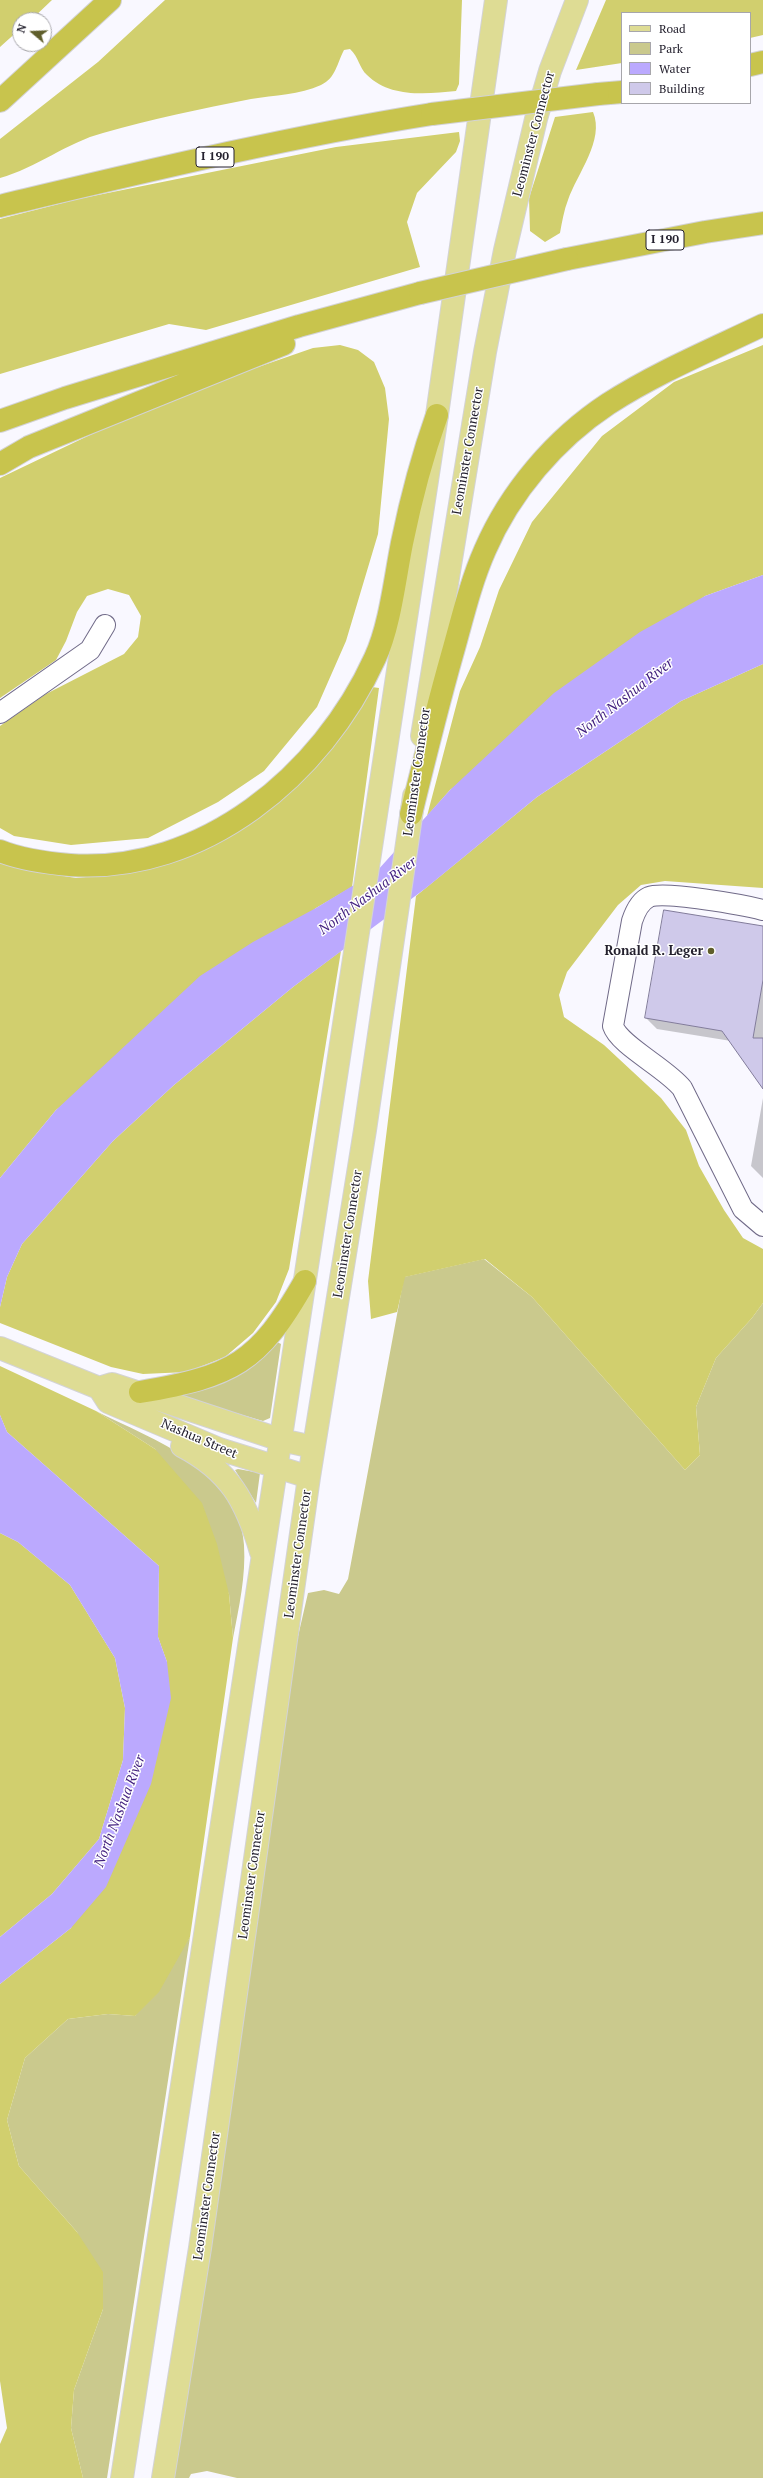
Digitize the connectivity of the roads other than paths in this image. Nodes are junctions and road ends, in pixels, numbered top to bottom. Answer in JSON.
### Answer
{"nodes":[{"id":1,"x":110,"y":0,"type":"edge"},
{"id":2,"x":496,"y":0,"type":"edge"},
{"id":3,"x":577,"y":0,"type":"edge"},
{"id":4,"x":763,"y":62,"type":"edge"},
{"id":5,"x":751,"y":65,"type":"edge"},
{"id":6,"x":763,"y":78,"type":"edge"},
{"id":7,"x":751,"y":79,"type":"edge"},
{"id":8,"x":621,"y":92,"type":"edge"},
{"id":9,"x":0,"y":101,"type":"edge"},
{"id":10,"x":0,"y":206,"type":"edge"},
{"id":11,"x":763,"y":223,"type":"edge"},
{"id":12,"x":382,"y":304,"type":"junction"},
{"id":13,"x":763,"y":325,"type":"edge"},
{"id":14,"x":437,"y":415,"type":"junction"},
{"id":15,"x":0,"y":421,"type":"edge"},
{"id":16,"x":0,"y":464,"type":"edge"},
{"id":17,"x":105,"y":625,"type":"dead end"},
{"id":18,"x":0,"y":713,"type":"edge"},
{"id":19,"x":429,"y":722,"type":"junction"},
{"id":20,"x":411,"y":814,"type":"joint"},
{"id":21,"x":0,"y":850,"type":"edge"},
{"id":22,"x":763,"y":910,"type":"edge"},
{"id":23,"x":763,"y":1226,"type":"edge"},
{"id":24,"x":305,"y":1281,"type":"junction"},
{"id":25,"x":0,"y":1348,"type":"edge"},
{"id":26,"x":140,"y":1392,"type":"junction"},
{"id":27,"x":103,"y":1395,"type":"junction"},
{"id":28,"x":281,"y":1440,"type":"junction"},
{"id":29,"x":314,"y":1448,"type":"junction"},
{"id":30,"x":276,"y":1468,"type":"junction"},
{"id":31,"x":309,"y":1477,"type":"junction"},
{"id":32,"x":262,"y":1556,"type":"junction"},
{"id":33,"x":122,"y":2478,"type":"edge"},
{"id":34,"x":163,"y":2478,"type":"edge"}],
"edges":[{"from":1,"to":9,"type":"highway"},
{"from":2,"to":14,"type":"main road"},
{"from":3,"to":19,"type":"main road","name":"Leominster Connector"},
{"from":4,"to":5,"type":"highway"},
{"from":6,"to":7,"type":"highway"},
{"from":8,"to":10,"type":"highway","number":"I 190","bridge":true},
{"from":11,"to":12,"type":"highway","number":"I 190","bridge":true},
{"from":12,"to":15,"type":"highway","number":"I 190"},
{"from":12,"to":16,"type":"highway"},
{"from":13,"to":19,"type":"highway"},
{"from":14,"to":21,"type":"highway"},
{"from":14,"to":24,"type":"main road"},
{"from":17,"to":18,"type":"lane"},
{"from":19,"to":20,"type":"highway"},
{"from":20,"to":29,"type":"main road","name":"Leominster Connector"},
{"from":22,"to":23,"type":"lane"},
{"from":24,"to":26,"type":"highway"},
{"from":24,"to":28,"type":"main road"},
{"from":25,"to":27,"type":"main road","name":"Nashua Street"},
{"from":26,"to":27,"type":"main road","name":"Nashua Street"},
{"from":26,"to":28,"type":"main road","name":"Nashua Street"},
{"from":27,"to":30,"type":"main road","name":"Nashua Street"},
{"from":27,"to":32,"type":"main road"},
{"from":28,"to":29,"type":"main road","name":"Nashua Street"},
{"from":28,"to":30,"type":"main road"},
{"from":29,"to":31,"type":"main road","name":"Leominster Connector"},
{"from":30,"to":31,"type":"main road","name":"Nashua Street"},
{"from":30,"to":32,"type":"main road"},
{"from":31,"to":34,"type":"main road","name":"Leominster Connector"},
{"from":32,"to":33,"type":"main road"}]}
